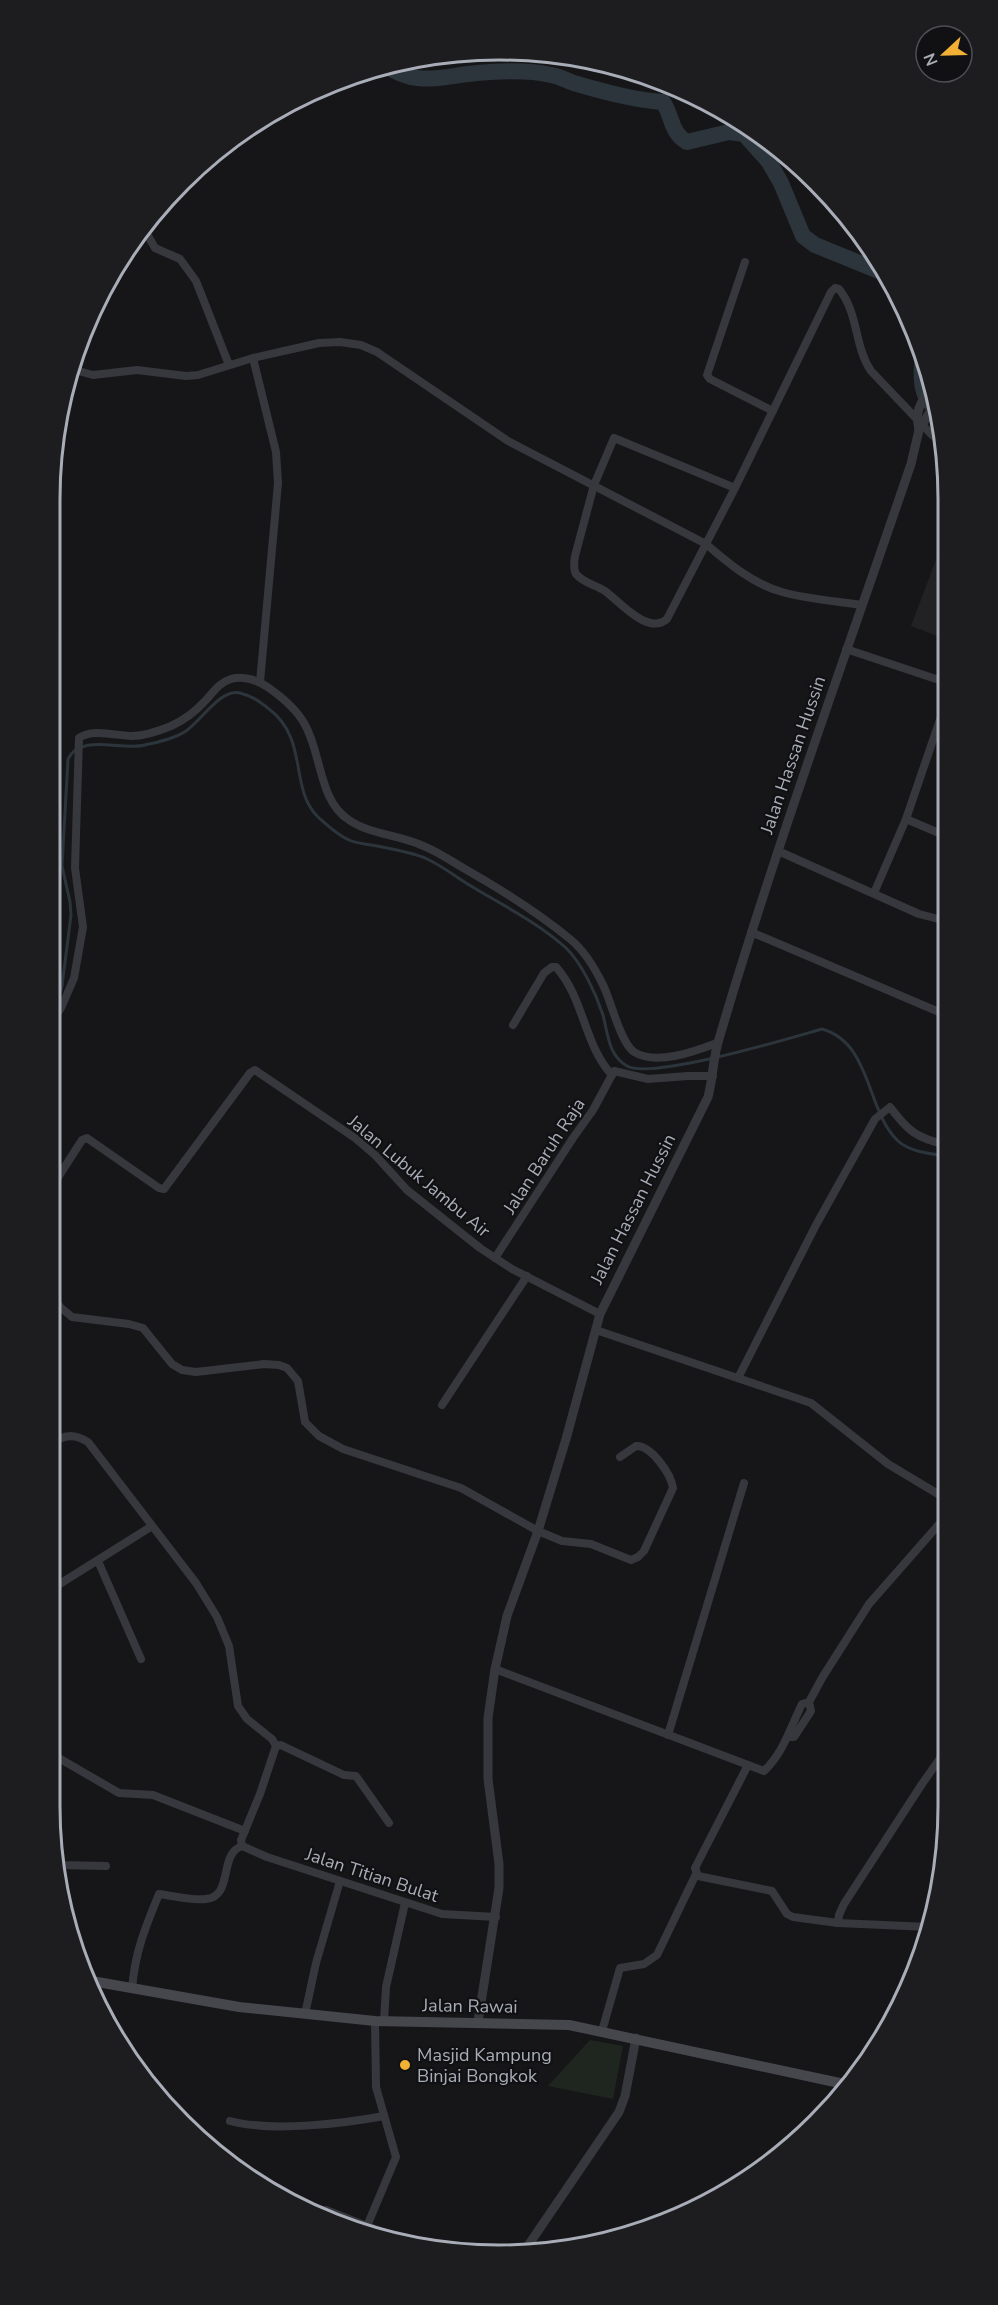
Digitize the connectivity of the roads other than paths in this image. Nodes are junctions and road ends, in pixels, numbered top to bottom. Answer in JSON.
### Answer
{"nodes":[{"id":1,"x":148,"y":236,"type":"edge"},
{"id":2,"x":745,"y":261,"type":"dead end"},
{"id":3,"x":253,"y":358,"type":"junction"},
{"id":4,"x":229,"y":365,"type":"junction"},
{"id":5,"x":79,"y":371,"type":"edge"},
{"id":6,"x":926,"y":396,"type":"edge"},
{"id":7,"x":773,"y":411,"type":"junction"},
{"id":8,"x":930,"y":413,"type":"edge"},
{"id":9,"x":919,"y":420,"type":"junction"},
{"id":10,"x":933,"y":436,"type":"edge"},
{"id":11,"x":594,"y":484,"type":"junction"},
{"id":12,"x":735,"y":488,"type":"junction"},
{"id":13,"x":706,"y":544,"type":"junction"},
{"id":14,"x":861,"y":604,"type":"junction"},
{"id":15,"x":846,"y":650,"type":"junction"},
{"id":16,"x":938,"y":680,"type":"edge"},
{"id":17,"x":260,"y":682,"type":"junction"},
{"id":18,"x":938,"y":725,"type":"edge"},
{"id":19,"x":906,"y":819,"type":"junction"},
{"id":20,"x":938,"y":833,"type":"edge"},
{"id":21,"x":778,"y":851,"type":"junction"},
{"id":22,"x":874,"y":893,"type":"junction"},
{"id":23,"x":938,"y":919,"type":"edge"},
{"id":24,"x":751,"y":932,"type":"junction"},
{"id":25,"x":60,"y":1009,"type":"edge"},
{"id":26,"x":938,"y":1012,"type":"edge"},
{"id":27,"x":513,"y":1025,"type":"dead end"},
{"id":28,"x":717,"y":1046,"type":"junction"},
{"id":29,"x":614,"y":1072,"type":"junction"},
{"id":30,"x":713,"y":1076,"type":"junction"},
{"id":31,"x":938,"y":1142,"type":"edge"},
{"id":32,"x":60,"y":1174,"type":"edge"},
{"id":33,"x":495,"y":1258,"type":"junction"},
{"id":34,"x":526,"y":1276,"type":"junction"},
{"id":35,"x":60,"y":1306,"type":"edge"},
{"id":36,"x":600,"y":1314,"type":"junction"},
{"id":37,"x":596,"y":1330,"type":"junction"},
{"id":38,"x":738,"y":1378,"type":"junction"},
{"id":39,"x":442,"y":1405,"type":"dead end"},
{"id":40,"x":60,"y":1439,"type":"edge"},
{"id":41,"x":620,"y":1457,"type":"dead end"},
{"id":42,"x":744,"y":1483,"type":"dead end"},
{"id":43,"x":938,"y":1494,"type":"edge"},
{"id":44,"x":938,"y":1525,"type":"edge"},
{"id":45,"x":152,"y":1526,"type":"junction"},
{"id":46,"x":538,"y":1531,"type":"junction"},
{"id":47,"x":98,"y":1561,"type":"junction"},
{"id":48,"x":60,"y":1584,"type":"edge"},
{"id":49,"x":141,"y":1659,"type":"dead end"},
{"id":50,"x":495,"y":1669,"type":"junction"},
{"id":51,"x":668,"y":1735,"type":"junction"},
{"id":52,"x":276,"y":1746,"type":"junction"},
{"id":53,"x":60,"y":1759,"type":"edge"},
{"id":54,"x":938,"y":1761,"type":"edge"},
{"id":55,"x":748,"y":1765,"type":"junction"},
{"id":56,"x":389,"y":1822,"type":"dead end"},
{"id":57,"x":245,"y":1831,"type":"junction"},
{"id":58,"x":242,"y":1846,"type":"junction"},
{"id":59,"x":64,"y":1865,"type":"edge"},
{"id":60,"x":106,"y":1866,"type":"dead end"},
{"id":61,"x":696,"y":1871,"type":"junction"},
{"id":62,"x":340,"y":1881,"type":"junction"},
{"id":63,"x":405,"y":1903,"type":"junction"},
{"id":64,"x":496,"y":1917,"type":"junction"},
{"id":65,"x":838,"y":1923,"type":"junction"},
{"id":66,"x":921,"y":1927,"type":"edge"},
{"id":67,"x":97,"y":1982,"type":"edge"},
{"id":68,"x":132,"y":1989,"type":"junction"},
{"id":69,"x":305,"y":2014,"type":"junction"},
{"id":70,"x":380,"y":2021,"type":"junction"},
{"id":71,"x":478,"y":2022,"type":"junction"},
{"id":72,"x":602,"y":2031,"type":"junction"},
{"id":73,"x":636,"y":2038,"type":"junction"},
{"id":74,"x":839,"y":2083,"type":"edge"},
{"id":75,"x":384,"y":2116,"type":"junction"},
{"id":76,"x":230,"y":2121,"type":"dead end"},
{"id":77,"x":367,"y":2225,"type":"edge"},
{"id":78,"x":530,"y":2244,"type":"edge"}],
"edges":[{"from":1,"to":4,"type":"street"},
{"from":2,"to":7,"type":"street"},
{"from":3,"to":4,"type":"street"},
{"from":3,"to":11,"type":"street"},
{"from":3,"to":17,"type":"street"},
{"from":4,"to":5,"type":"street"},
{"from":6,"to":9,"type":"street","name":"Jalan Hassan Hussin"},
{"from":7,"to":9,"type":"street"},
{"from":7,"to":12,"type":"street"},
{"from":8,"to":9,"type":"street","name":"Jalan Hassan Hussin"},
{"from":9,"to":10,"type":"street"},
{"from":9,"to":14,"type":"street","name":"Jalan Hassan Hussin"},
{"from":11,"to":12,"type":"street"},
{"from":11,"to":13,"type":"street"},
{"from":11,"to":13,"type":"street"},
{"from":12,"to":13,"type":"street"},
{"from":13,"to":14,"type":"street"},
{"from":14,"to":15,"type":"street","name":"Jalan Hassan Hussin"},
{"from":15,"to":16,"type":"street"},
{"from":15,"to":21,"type":"street","name":"Jalan Hassan Hussin"},
{"from":17,"to":25,"type":"street"},
{"from":17,"to":28,"type":"street"},
{"from":18,"to":19,"type":"street"},
{"from":19,"to":20,"type":"street"},
{"from":19,"to":22,"type":"street"},
{"from":21,"to":22,"type":"street"},
{"from":21,"to":24,"type":"street","name":"Jalan Hassan Hussin"},
{"from":22,"to":23,"type":"street"},
{"from":24,"to":26,"type":"street"},
{"from":24,"to":28,"type":"street","name":"Jalan Hassan Hussin"},
{"from":27,"to":29,"type":"street"},
{"from":28,"to":30,"type":"street","name":"Jalan Hassan Hussin"},
{"from":29,"to":30,"type":"street"},
{"from":29,"to":33,"type":"street","name":"Jalan Baruh Raja"},
{"from":30,"to":36,"type":"street","name":"Jalan Hassan Hussin"},
{"from":31,"to":38,"type":"street"},
{"from":32,"to":33,"type":"street","name":"Jalan Lubuk Jambu Air"},
{"from":33,"to":34,"type":"street","name":"Jalan Lubuk Jambu Air"},
{"from":34,"to":36,"type":"street","name":"Jalan Lubuk Jambu Air"},
{"from":34,"to":39,"type":"street"},
{"from":35,"to":46,"type":"street"},
{"from":36,"to":37,"type":"street","name":"Jalan Hassan Hussin"},
{"from":37,"to":38,"type":"street"},
{"from":37,"to":46,"type":"street","name":"Jalan Hassan Hussin"},
{"from":38,"to":43,"type":"street"},
{"from":40,"to":45,"type":"street"},
{"from":41,"to":46,"type":"street"},
{"from":42,"to":51,"type":"street"},
{"from":44,"to":55,"type":"street"},
{"from":45,"to":47,"type":"street"},
{"from":45,"to":52,"type":"street"},
{"from":46,"to":50,"type":"street","name":"Jalan Hassan Hussin"},
{"from":47,"to":48,"type":"street"},
{"from":47,"to":49,"type":"street"},
{"from":50,"to":51,"type":"street"},
{"from":50,"to":64,"type":"street","name":"Jalan Hassan Hussin"},
{"from":51,"to":55,"type":"street"},
{"from":52,"to":56,"type":"street"},
{"from":52,"to":57,"type":"street"},
{"from":53,"to":57,"type":"street"},
{"from":54,"to":65,"type":"street"},
{"from":55,"to":61,"type":"street"},
{"from":57,"to":58,"type":"street"},
{"from":58,"to":62,"type":"street","name":"Jalan Titian Bulat"},
{"from":58,"to":68,"type":"street"},
{"from":59,"to":60,"type":"street"},
{"from":61,"to":65,"type":"street"},
{"from":61,"to":72,"type":"street"},
{"from":62,"to":63,"type":"street","name":"Jalan Titian Bulat"},
{"from":62,"to":69,"type":"street"},
{"from":63,"to":64,"type":"street","name":"Jalan Titian Bulat"},
{"from":63,"to":70,"type":"street"},
{"from":64,"to":71,"type":"street","name":"Jalan Hassan Hussin"},
{"from":65,"to":66,"type":"street"},
{"from":67,"to":68,"type":"main road","name":"Jalan Rawai"},
{"from":68,"to":69,"type":"main road","name":"Jalan Rawai"},
{"from":69,"to":70,"type":"main road","name":"Jalan Rawai"},
{"from":70,"to":71,"type":"main road","name":"Jalan Rawai"},
{"from":70,"to":75,"type":"street"},
{"from":71,"to":72,"type":"main road","name":"Jalan Rawai"},
{"from":72,"to":73,"type":"main road","name":"Jalan Rawai"},
{"from":73,"to":74,"type":"main road","name":"Jalan Rawai"},
{"from":73,"to":78,"type":"street"},
{"from":75,"to":76,"type":"street"},
{"from":75,"to":77,"type":"street"}]}
